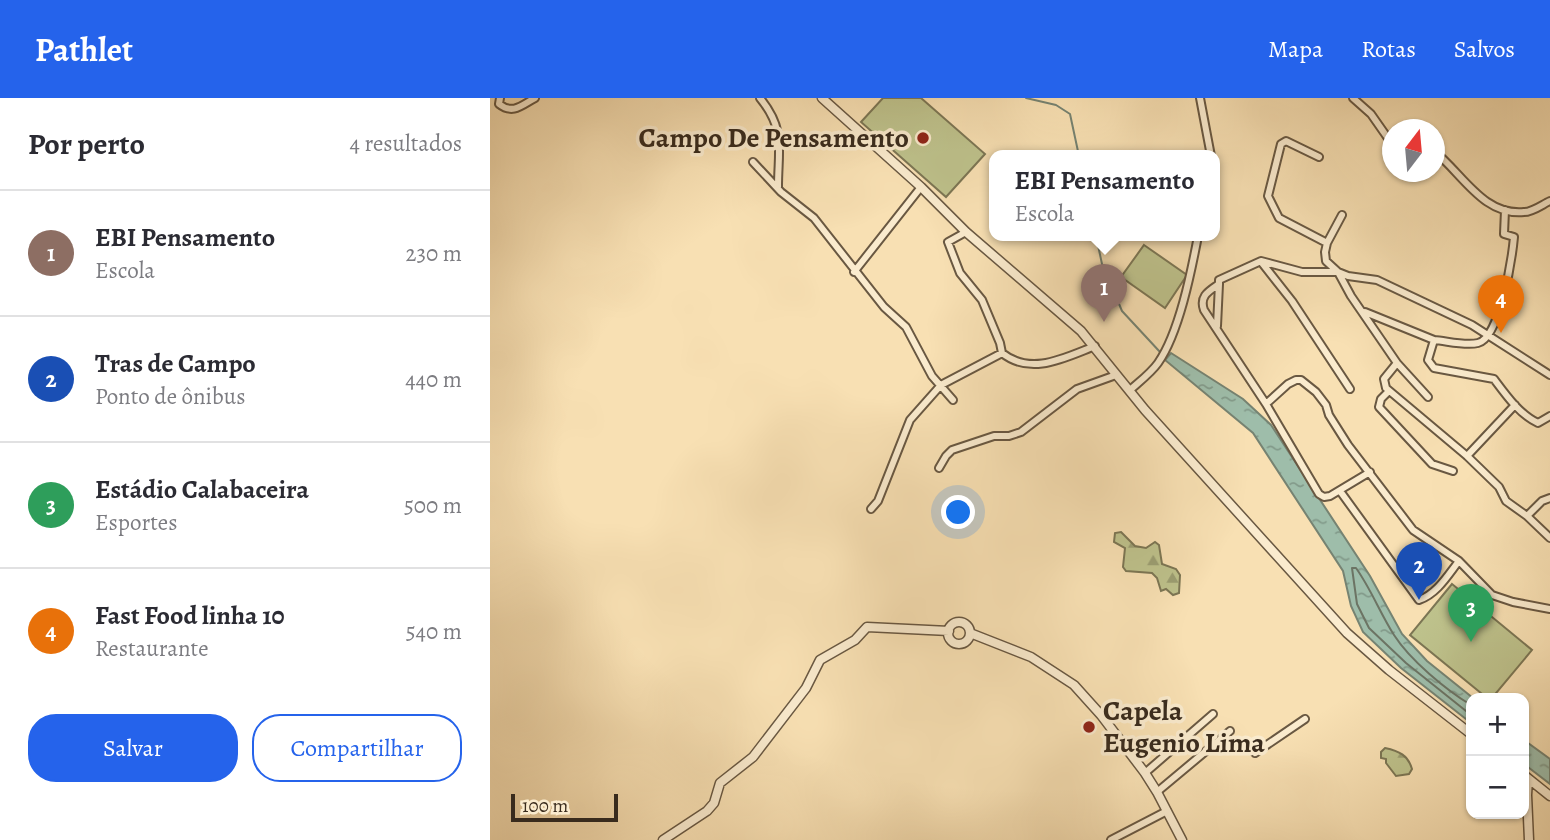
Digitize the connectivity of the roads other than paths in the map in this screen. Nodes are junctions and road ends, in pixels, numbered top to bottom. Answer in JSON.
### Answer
{"nodes":[{"id":1,"x":535,"y":98,"type":"edge"},
{"id":2,"x":760,"y":98,"type":"edge"},
{"id":3,"x":1200,"y":98,"type":"edge"},
{"id":4,"x":1353,"y":98,"type":"edge"},
{"id":5,"x":823,"y":99,"type":"edge"},
{"id":6,"x":498,"y":100,"type":"edge"},
{"id":7,"x":1382,"y":130,"type":"edge"},
{"id":8,"x":1210,"y":150,"type":"edge"},
{"id":9,"x":1319,"y":157,"type":"dead end"},
{"id":10,"x":1445,"y":161,"type":"edge"},
{"id":11,"x":753,"y":162,"type":"dead end"},
{"id":12,"x":778,"y":187,"type":"junction"},
{"id":13,"x":921,"y":187,"type":"junction"},
{"id":14,"x":1550,"y":201,"type":"edge"},
{"id":15,"x":1505,"y":210,"type":"junction"},
{"id":16,"x":1342,"y":215,"type":"dead end"},
{"id":17,"x":966,"y":232,"type":"junction"},
{"id":18,"x":1197,"y":241,"type":"edge"},
{"id":19,"x":1327,"y":243,"type":"junction"},
{"id":20,"x":1261,"y":261,"type":"junction"},
{"id":21,"x":855,"y":272,"type":"junction"},
{"id":22,"x":1338,"y":272,"type":"junction"},
{"id":23,"x":1219,"y":284,"type":"junction"},
{"id":24,"x":1363,"y":311,"type":"junction"},
{"id":25,"x":1217,"y":326,"type":"junction"},
{"id":26,"x":1490,"y":335,"type":"junction"},
{"id":27,"x":1434,"y":340,"type":"junction"},
{"id":28,"x":1095,"y":346,"type":"junction"},
{"id":29,"x":1002,"y":353,"type":"junction"},
{"id":30,"x":1397,"y":363,"type":"junction"},
{"id":31,"x":1550,"y":375,"type":"edge"},
{"id":32,"x":1116,"y":376,"type":"junction"},
{"id":33,"x":941,"y":385,"type":"junction"},
{"id":34,"x":1350,"y":389,"type":"dead end"},
{"id":35,"x":1130,"y":390,"type":"junction"},
{"id":36,"x":1388,"y":392,"type":"junction"},
{"id":37,"x":1428,"y":397,"type":"dead end"},
{"id":38,"x":953,"y":400,"type":"dead end"},
{"id":39,"x":1266,"y":404,"type":"junction"},
{"id":40,"x":1515,"y":405,"type":"junction"},
{"id":41,"x":1550,"y":416,"type":"edge"},
{"id":42,"x":1467,"y":456,"type":"junction"},
{"id":43,"x":939,"y":468,"type":"dead end"},
{"id":44,"x":1453,"y":471,"type":"dead end"},
{"id":45,"x":1370,"y":472,"type":"junction"},
{"id":46,"x":1340,"y":491,"type":"junction"},
{"id":47,"x":1550,"y":498,"type":"edge"},
{"id":48,"x":871,"y":509,"type":"dead end"},
{"id":49,"x":1527,"y":516,"type":"junction"},
{"id":50,"x":1550,"y":538,"type":"edge"},
{"id":51,"x":1459,"y":561,"type":"junction"},
{"id":52,"x":1550,"y":609,"type":"edge"},
{"id":53,"x":948,"y":631,"type":"junction"},
{"id":54,"x":970,"y":633,"type":"junction"},
{"id":55,"x":1213,"y":714,"type":"dead end"},
{"id":56,"x":1305,"y":719,"type":"dead end"},
{"id":57,"x":1466,"y":730,"type":"edge"},
{"id":58,"x":1230,"y":731,"type":"dead end"},
{"id":59,"x":1255,"y":753,"type":"dead end"},
{"id":60,"x":1145,"y":772,"type":"junction"},
{"id":61,"x":1529,"y":779,"type":"edge"},
{"id":62,"x":1157,"y":792,"type":"junction"},
{"id":63,"x":1550,"y":796,"type":"edge"},
{"id":64,"x":1167,"y":811,"type":"junction"},
{"id":65,"x":1528,"y":819,"type":"edge"},
{"id":66,"x":663,"y":840,"type":"edge"},
{"id":67,"x":1111,"y":840,"type":"edge"},
{"id":68,"x":1182,"y":840,"type":"edge"},
{"id":69,"x":1529,"y":840,"type":"edge"}],
"edges":[{"from":1,"to":6,"type":"street"},
{"from":2,"to":12,"type":"street"},
{"from":3,"to":8,"type":"street"},
{"from":4,"to":7,"type":"street"},
{"from":5,"to":13,"type":"street"},
{"from":9,"to":19,"type":"street"},
{"from":10,"to":15,"type":"street"},
{"from":11,"to":12,"type":"street"},
{"from":12,"to":21,"type":"street"},
{"from":13,"to":17,"type":"street"},
{"from":13,"to":21,"type":"street"},
{"from":14,"to":15,"type":"street"},
{"from":15,"to":26,"type":"street"},
{"from":16,"to":19,"type":"street"},
{"from":17,"to":28,"type":"street"},
{"from":17,"to":29,"type":"street"},
{"from":18,"to":35,"type":"street"},
{"from":19,"to":22,"type":"street"},
{"from":20,"to":22,"type":"street"},
{"from":20,"to":23,"type":"street"},
{"from":20,"to":34,"type":"street"},
{"from":21,"to":33,"type":"street"},
{"from":22,"to":24,"type":"street"},
{"from":22,"to":26,"type":"street"},
{"from":23,"to":25,"type":"street"},
{"from":23,"to":25,"type":"street"},
{"from":24,"to":27,"type":"street"},
{"from":24,"to":30,"type":"street"},
{"from":25,"to":39,"type":"street"},
{"from":26,"to":27,"type":"street"},
{"from":26,"to":31,"type":"street"},
{"from":27,"to":40,"type":"street"},
{"from":28,"to":29,"type":"street"},
{"from":28,"to":32,"type":"street"},
{"from":29,"to":33,"type":"street"},
{"from":30,"to":36,"type":"street"},
{"from":30,"to":37,"type":"street"},
{"from":32,"to":35,"type":"street"},
{"from":32,"to":43,"type":"street"},
{"from":33,"to":38,"type":"street"},
{"from":33,"to":48,"type":"street"},
{"from":35,"to":57,"type":"street"},
{"from":36,"to":42,"type":"street"},
{"from":36,"to":44,"type":"street"},
{"from":39,"to":45,"type":"street"},
{"from":39,"to":46,"type":"street"},
{"from":40,"to":41,"type":"street"},
{"from":40,"to":42,"type":"street"},
{"from":42,"to":49,"type":"street"},
{"from":45,"to":46,"type":"street"},
{"from":45,"to":51,"type":"street"},
{"from":46,"to":51,"type":"street"},
{"from":47,"to":49,"type":"street"},
{"from":49,"to":50,"type":"street"},
{"from":51,"to":52,"type":"street"},
{"from":53,"to":54,"type":"street"},
{"from":53,"to":54,"type":"street"},
{"from":53,"to":66,"type":"street"},
{"from":54,"to":60,"type":"street"},
{"from":55,"to":60,"type":"street"},
{"from":56,"to":59,"type":"street"},
{"from":58,"to":62,"type":"street"},
{"from":60,"to":62,"type":"street"},
{"from":61,"to":63,"type":"street"},
{"from":62,"to":64,"type":"street"},
{"from":64,"to":67,"type":"street"},
{"from":64,"to":68,"type":"street"},
{"from":65,"to":69,"type":"street"}]}
